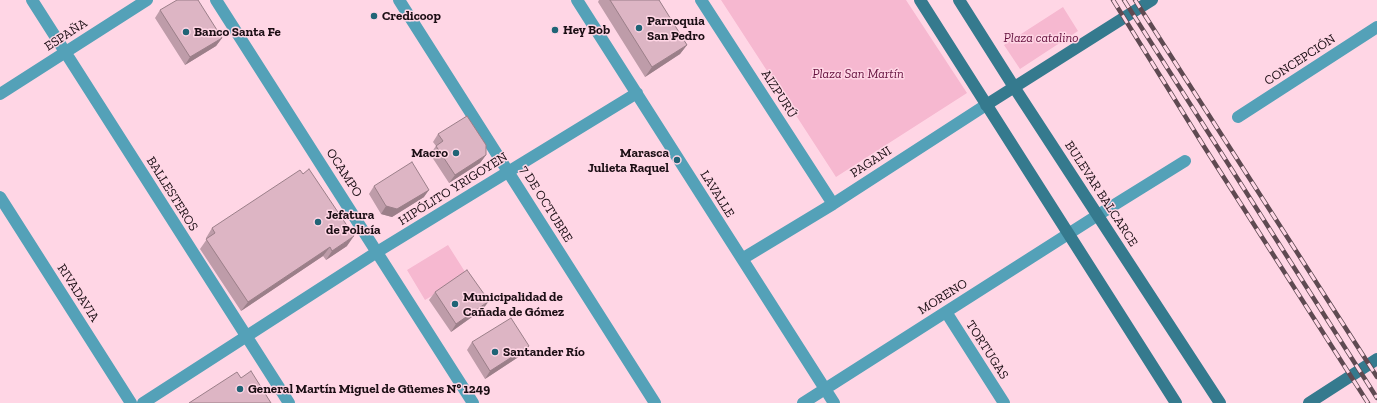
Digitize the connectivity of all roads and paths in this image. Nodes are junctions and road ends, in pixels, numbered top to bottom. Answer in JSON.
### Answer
{"nodes":[{"id":1,"x":32,"y":0,"type":"edge"},
{"id":2,"x":148,"y":0,"type":"edge"},
{"id":3,"x":216,"y":0,"type":"edge"},
{"id":4,"x":400,"y":0,"type":"edge"},
{"id":5,"x":577,"y":0,"type":"edge"},
{"id":6,"x":701,"y":0,"type":"edge"},
{"id":7,"x":920,"y":0,"type":"edge"},
{"id":8,"x":959,"y":0,"type":"edge"},
{"id":9,"x":1152,"y":0,"type":"edge"},
{"id":10,"x":1377,"y":27,"type":"edge"},
{"id":11,"x":66,"y":52,"type":"junction"},
{"id":12,"x":1014,"y":87,"type":"junction"},
{"id":13,"x":637,"y":93,"type":"junction"},
{"id":14,"x":0,"y":94,"type":"edge"},
{"id":15,"x":986,"y":104,"type":"junction"},
{"id":16,"x":1238,"y":118,"type":"dead end"},
{"id":17,"x":1185,"y":162,"type":"dead end"},
{"id":18,"x":508,"y":172,"type":"junction"},
{"id":19,"x":0,"y":197,"type":"edge"},
{"id":20,"x":832,"y":204,"type":"junction"},
{"id":21,"x":1098,"y":215,"type":"junction"},
{"id":22,"x":1068,"y":234,"type":"junction"},
{"id":23,"x":377,"y":252,"type":"junction"},
{"id":24,"x":742,"y":259,"type":"junction"},
{"id":25,"x":946,"y":312,"type":"junction"},
{"id":26,"x":246,"y":337,"type":"junction"},
{"id":27,"x":1377,"y":359,"type":"edge"},
{"id":28,"x":825,"y":389,"type":"junction"},
{"id":29,"x":132,"y":403,"type":"edge"},
{"id":30,"x":143,"y":403,"type":"edge"},
{"id":31,"x":289,"y":403,"type":"edge"},
{"id":32,"x":473,"y":403,"type":"edge"},
{"id":33,"x":655,"y":403,"type":"edge"},
{"id":34,"x":803,"y":403,"type":"edge"},
{"id":35,"x":834,"y":403,"type":"edge"},
{"id":36,"x":1004,"y":403,"type":"edge"},
{"id":37,"x":1176,"y":403,"type":"edge"},
{"id":38,"x":1220,"y":403,"type":"edge"},
{"id":39,"x":1309,"y":403,"type":"edge"}],
"edges":[{"from":1,"to":11,"type":"street","name":"BALLESTEROS"},
{"from":2,"to":11,"type":"street","name":"ESPAÑA"},
{"from":3,"to":23,"type":"street","name":"OCAMPO"},
{"from":4,"to":18,"type":"street","name":"7 DE OCTUBRE"},
{"from":5,"to":13,"type":"street","name":"LAVALLE"},
{"from":6,"to":20,"type":"street","name":"AIZPURÚ"},
{"from":7,"to":15,"type":"main road"},
{"from":8,"to":12,"type":"main road","name":"BULEVAR BALCARCE"},
{"from":9,"to":12,"type":"main road","name":"PAGANI"},
{"from":10,"to":16,"type":"street","name":"CONCEPCIÓN"},
{"from":11,"to":14,"type":"street","name":"ESPAÑA"},
{"from":11,"to":26,"type":"street","name":"BALLESTEROS"},
{"from":12,"to":15,"type":"main road","name":"PAGANI"},
{"from":12,"to":21,"type":"main road","name":"BULEVAR BALCARCE"},
{"from":13,"to":18,"type":"street","name":"HIPÓLITO YRIGOYEN"},
{"from":13,"to":24,"type":"street","name":"LAVALLE"},
{"from":15,"to":20,"type":"street","name":"PAGANI"},
{"from":15,"to":22,"type":"main road"},
{"from":17,"to":21,"type":"street","name":"MORENO"},
{"from":18,"to":23,"type":"street","name":"HIPÓLITO YRIGOYEN"},
{"from":18,"to":33,"type":"street","name":"7 DE OCTUBRE"},
{"from":19,"to":29,"type":"street","name":"RIVADAVIA"},
{"from":20,"to":24,"type":"street","name":"PAGANI"},
{"from":21,"to":22,"type":"street","name":"MORENO"},
{"from":21,"to":38,"type":"main road","name":"BULEVAR BALCARCE"},
{"from":22,"to":25,"type":"street","name":"MORENO"},
{"from":22,"to":37,"type":"main road"},
{"from":23,"to":26,"type":"street","name":"HIPÓLITO YRIGOYEN"},
{"from":23,"to":32,"type":"street","name":"OCAMPO"},
{"from":24,"to":28,"type":"street","name":"LAVALLE"},
{"from":25,"to":28,"type":"street","name":"MORENO"},
{"from":25,"to":36,"type":"street","name":"TORTUGAS"},
{"from":26,"to":30,"type":"street","name":"HIPÓLITO YRIGOYEN"},
{"from":26,"to":31,"type":"street","name":"BALLESTEROS"},
{"from":27,"to":39,"type":"main road"},
{"from":28,"to":34,"type":"street","name":"MORENO"},
{"from":28,"to":35,"type":"street","name":"LAVALLE"}]}
